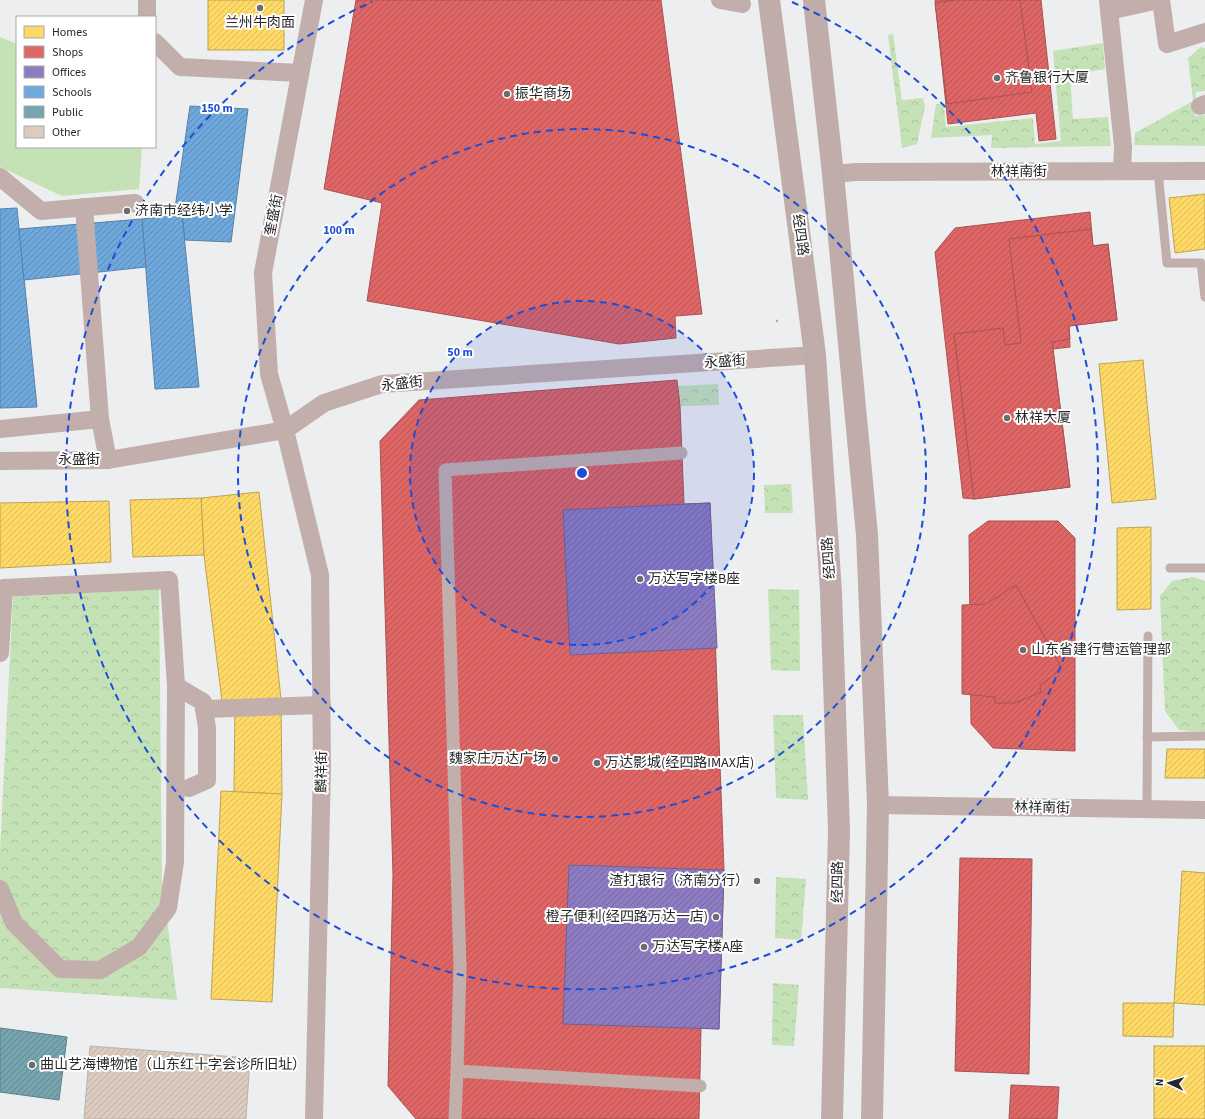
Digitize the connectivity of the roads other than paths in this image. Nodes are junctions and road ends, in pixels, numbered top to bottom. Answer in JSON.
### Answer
{"nodes":[{"id":1,"x":147,"y":0,"type":"edge"},
{"id":2,"x":314,"y":0,"type":"edge"},
{"id":3,"x":720,"y":0,"type":"edge"},
{"id":4,"x":769,"y":0,"type":"edge"},
{"id":5,"x":814,"y":0,"type":"edge"},
{"id":6,"x":1160,"y":0,"type":"edge"},
{"id":7,"x":742,"y":4,"type":"dead end"},
{"id":8,"x":1108,"y":6,"type":"edge"},
{"id":9,"x":147,"y":16,"type":"edge"},
{"id":10,"x":1205,"y":32,"type":"edge"},
{"id":11,"x":156,"y":43,"type":"edge"},
{"id":12,"x":300,"y":73,"type":"junction"},
{"id":13,"x":1122,"y":171,"type":"junction"},
{"id":14,"x":1158,"y":171,"type":"junction"},
{"id":15,"x":1205,"y":171,"type":"edge"},
{"id":16,"x":833,"y":174,"type":"junction"},
{"id":17,"x":0,"y":177,"type":"edge"},
{"id":18,"x":136,"y":203,"type":"dead end"},
{"id":19,"x":84,"y":207,"type":"junction"},
{"id":20,"x":1205,"y":297,"type":"edge"},
{"id":21,"x":815,"y":355,"type":"junction"},
{"id":22,"x":100,"y":419,"type":"junction"},
{"id":23,"x":0,"y":429,"type":"edge"},
{"id":24,"x":285,"y":430,"type":"junction"},
{"id":25,"x":682,"y":453,"type":"dead end"},
{"id":26,"x":108,"y":460,"type":"junction"},
{"id":27,"x":0,"y":461,"type":"edge"},
{"id":28,"x":1170,"y":568,"type":"dead end"},
{"id":29,"x":1205,"y":568,"type":"edge"},
{"id":30,"x":1148,"y":636,"type":"dead end"},
{"id":31,"x":0,"y":653,"type":"edge"},
{"id":32,"x":176,"y":686,"type":"junction"},
{"id":33,"x":322,"y":705,"type":"junction"},
{"id":34,"x":204,"y":708,"type":"junction"},
{"id":35,"x":1205,"y":736,"type":"edge"},
{"id":36,"x":1147,"y":737,"type":"junction"},
{"id":37,"x":189,"y":788,"type":"dead end"},
{"id":38,"x":878,"y":805,"type":"junction"},
{"id":39,"x":1147,"y":810,"type":"junction"},
{"id":40,"x":1205,"y":810,"type":"edge"},
{"id":41,"x":0,"y":889,"type":"edge"},
{"id":42,"x":457,"y":1071,"type":"junction"},
{"id":43,"x":700,"y":1086,"type":"dead end"},
{"id":44,"x":314,"y":1119,"type":"edge"},
{"id":45,"x":455,"y":1119,"type":"edge"},
{"id":46,"x":832,"y":1119,"type":"edge"},
{"id":47,"x":872,"y":1119,"type":"edge"}],
"edges":[{"from":1,"to":9,"type":"street"},
{"from":2,"to":12,"type":"street","name":"奎盛街"},
{"from":3,"to":7,"type":"street"},
{"from":4,"to":21,"type":"main road","name":"经四路"},
{"from":5,"to":16,"type":"main road"},
{"from":6,"to":8,"type":"street"},
{"from":6,"to":10,"type":"street"},
{"from":8,"to":13,"type":"street"},
{"from":11,"to":12,"type":"street"},
{"from":12,"to":24,"type":"street","name":"奎盛街"},
{"from":13,"to":14,"type":"street","name":"林祥南街"},
{"from":13,"to":16,"type":"street","name":"林祥南街"},
{"from":14,"to":15,"type":"street","name":"林祥南街"},
{"from":14,"to":20,"type":"lane"},
{"from":16,"to":38,"type":"main road"},
{"from":17,"to":19,"type":"street"},
{"from":18,"to":19,"type":"street"},
{"from":19,"to":22,"type":"street"},
{"from":21,"to":24,"type":"street","name":"永盛街"},
{"from":21,"to":46,"type":"main road","name":"经四路"},
{"from":22,"to":23,"type":"street"},
{"from":22,"to":26,"type":"street"},
{"from":24,"to":26,"type":"street","name":"永盛街"},
{"from":24,"to":33,"type":"street","name":"麟祥街"},
{"from":25,"to":42,"type":"street"},
{"from":26,"to":27,"type":"street","name":"永盛街"},
{"from":28,"to":29,"type":"lane"},
{"from":30,"to":36,"type":"lane"},
{"from":31,"to":32,"type":"street"},
{"from":32,"to":34,"type":"street"},
{"from":32,"to":41,"type":"street"},
{"from":33,"to":34,"type":"street"},
{"from":33,"to":44,"type":"street","name":"麟祥街"},
{"from":34,"to":37,"type":"street"},
{"from":35,"to":36,"type":"lane"},
{"from":36,"to":39,"type":"lane"},
{"from":38,"to":39,"type":"street","name":"林祥南街"},
{"from":38,"to":47,"type":"main road"},
{"from":39,"to":40,"type":"street","name":"林祥南街"},
{"from":42,"to":43,"type":"street"},
{"from":42,"to":45,"type":"street"}]}
